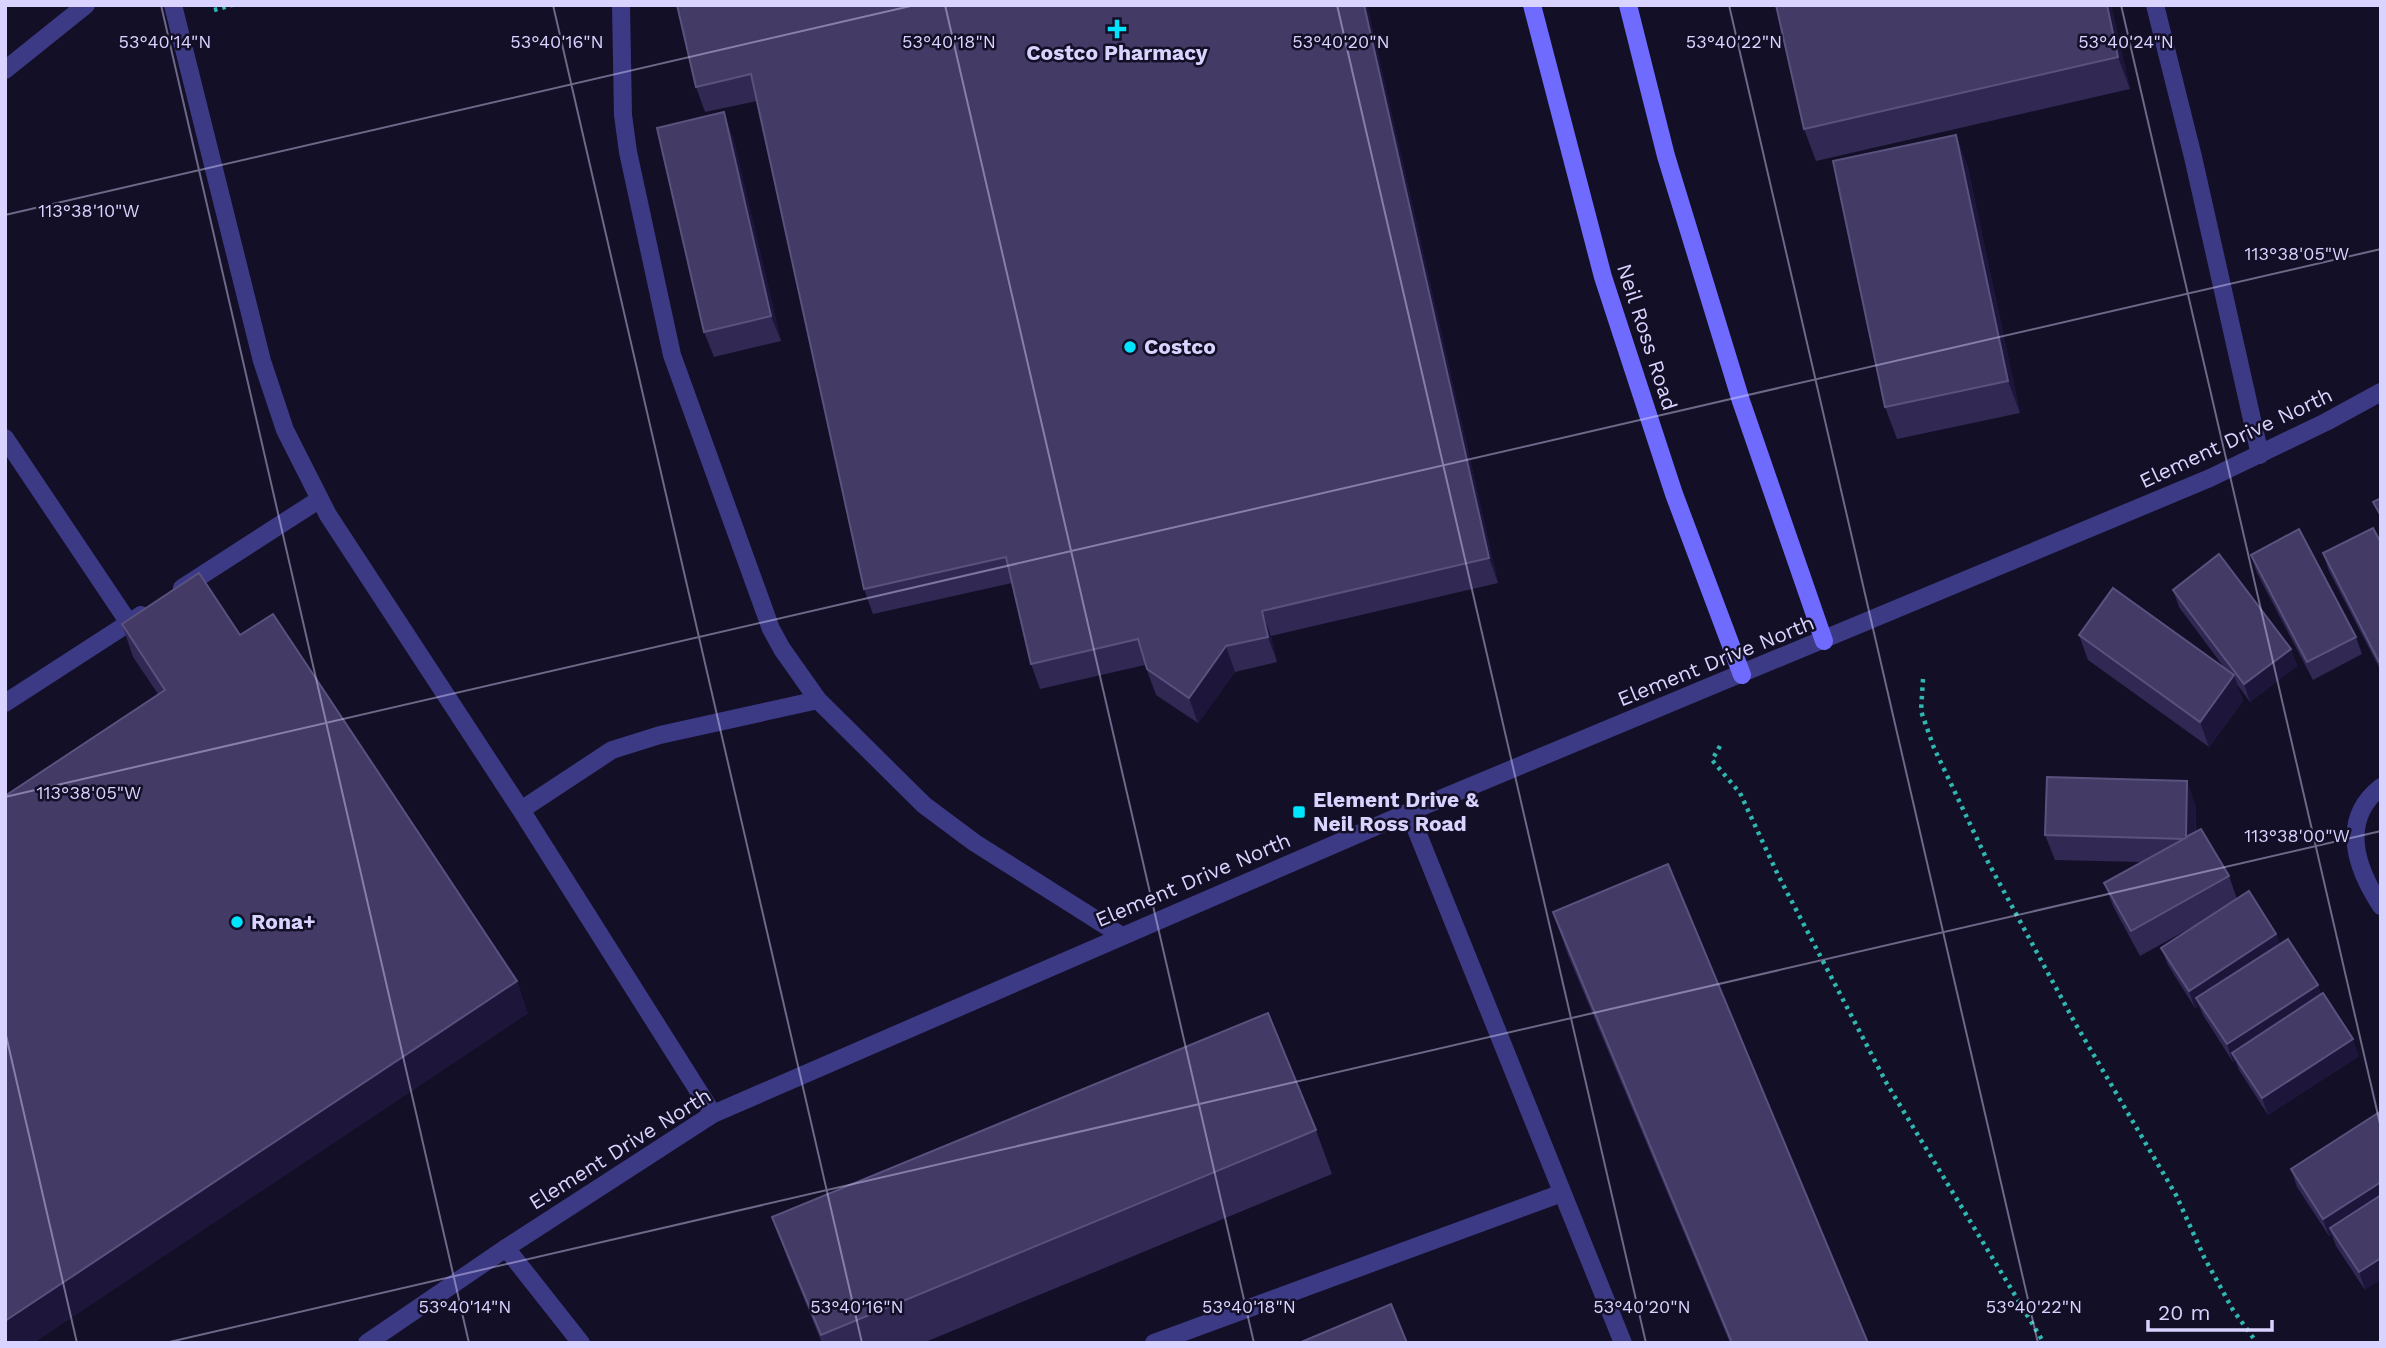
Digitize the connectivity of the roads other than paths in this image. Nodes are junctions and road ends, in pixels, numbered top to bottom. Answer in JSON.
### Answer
{"nodes":[{"id":1,"x":86,"y":5,"type":"edge"},
{"id":2,"x":173,"y":5,"type":"edge"},
{"id":3,"x":621,"y":5,"type":"edge"},
{"id":4,"x":1532,"y":5,"type":"edge"},
{"id":5,"x":1628,"y":5,"type":"edge"},
{"id":6,"x":2155,"y":5,"type":"edge"},
{"id":7,"x":5,"y":70,"type":"edge"},
{"id":8,"x":2381,"y":392,"type":"edge"},
{"id":9,"x":5,"y":438,"type":"edge"},
{"id":10,"x":2260,"y":455,"type":"junction"},
{"id":11,"x":320,"y":499,"type":"junction"},
{"id":12,"x":128,"y":623,"type":"junction"},
{"id":13,"x":1824,"y":640,"type":"junction"},
{"id":14,"x":1741,"y":675,"type":"junction"},
{"id":15,"x":818,"y":700,"type":"junction"},
{"id":16,"x":5,"y":703,"type":"edge"},
{"id":17,"x":2381,"y":787,"type":"edge"},
{"id":18,"x":521,"y":810,"type":"junction"},
{"id":19,"x":1409,"y":812,"type":"junction"},
{"id":20,"x":2381,"y":906,"type":"edge"},
{"id":21,"x":1122,"y":936,"type":"junction"},
{"id":22,"x":713,"y":1114,"type":"junction"},
{"id":23,"x":1562,"y":1193,"type":"junction"},
{"id":24,"x":506,"y":1248,"type":"junction"},
{"id":25,"x":367,"y":1343,"type":"edge"},
{"id":26,"x":581,"y":1343,"type":"edge"},
{"id":27,"x":1154,"y":1343,"type":"edge"},
{"id":28,"x":1622,"y":1343,"type":"edge"}],
"edges":[{"from":1,"to":7,"type":"street"},
{"from":2,"to":11,"type":"street"},
{"from":3,"to":15,"type":"street"},
{"from":4,"to":14,"type":"main road","name":"Neil Ross Road"},
{"from":5,"to":13,"type":"main road"},
{"from":6,"to":10,"type":"street"},
{"from":8,"to":10,"type":"street","name":"Element Drive North"},
{"from":9,"to":12,"type":"street"},
{"from":10,"to":13,"type":"street","name":"Element Drive North"},
{"from":11,"to":12,"type":"street"},
{"from":11,"to":18,"type":"street"},
{"from":12,"to":16,"type":"street"},
{"from":13,"to":14,"type":"street","name":"Element Drive North"},
{"from":14,"to":19,"type":"street","name":"Element Drive North"},
{"from":15,"to":18,"type":"street"},
{"from":15,"to":21,"type":"street"},
{"from":17,"to":20,"type":"street"},
{"from":18,"to":22,"type":"street"},
{"from":19,"to":21,"type":"street","name":"Element Drive North"},
{"from":19,"to":23,"type":"street"},
{"from":21,"to":22,"type":"street","name":"Element Drive North"},
{"from":22,"to":24,"type":"street","name":"Element Drive North"},
{"from":23,"to":27,"type":"street"},
{"from":23,"to":28,"type":"street"},
{"from":24,"to":25,"type":"street","name":"Element Drive North"},
{"from":24,"to":26,"type":"street"}]}
